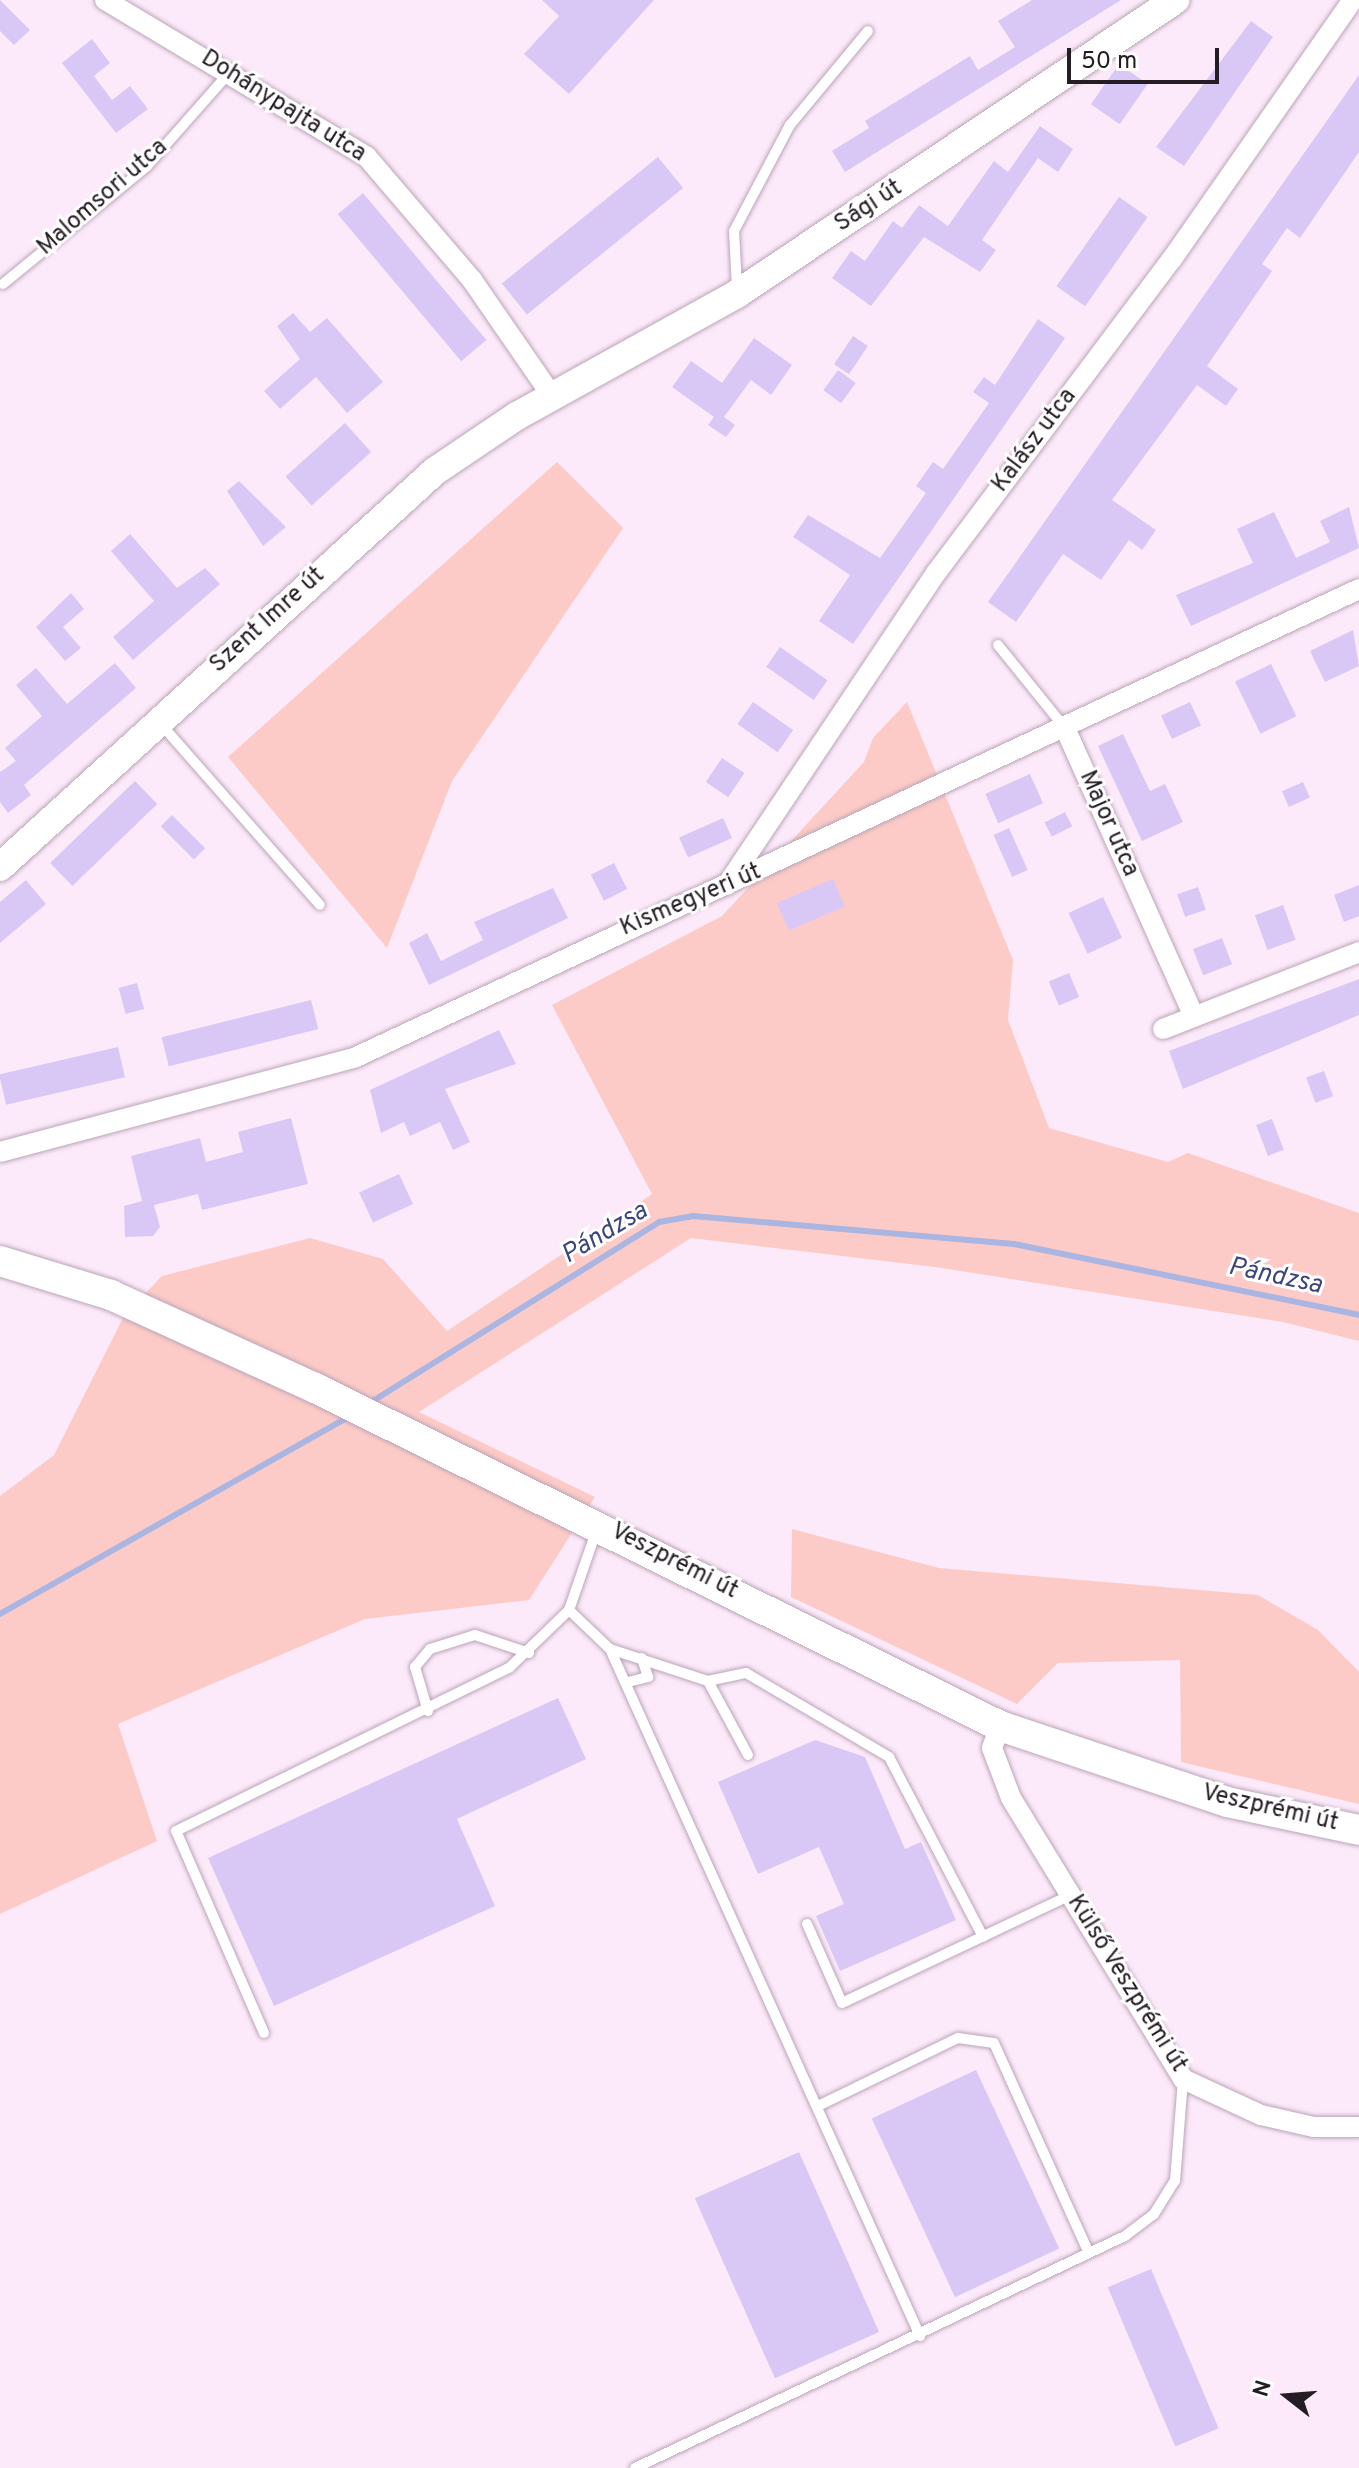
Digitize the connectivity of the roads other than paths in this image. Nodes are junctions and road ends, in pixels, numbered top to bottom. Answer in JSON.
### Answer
{"nodes":[{"id":1,"x":105,"y":0,"type":"edge"},
{"id":2,"x":1175,"y":0,"type":"edge"},
{"id":3,"x":1353,"y":0,"type":"edge"},
{"id":4,"x":868,"y":31,"type":"dead end"},
{"id":5,"x":230,"y":72,"type":"junction"},
{"id":6,"x":3,"y":284,"type":"dead end"},
{"id":7,"x":737,"y":294,"type":"junction"},
{"id":8,"x":552,"y":396,"type":"junction"},
{"id":9,"x":1359,"y":589,"type":"edge"},
{"id":10,"x":998,"y":645,"type":"dead end"},
{"id":11,"x":159,"y":721,"type":"junction"},
{"id":12,"x":1065,"y":728,"type":"junction"},
{"id":13,"x":0,"y":867,"type":"edge"},
{"id":14,"x":725,"y":887,"type":"junction"},
{"id":15,"x":320,"y":905,"type":"dead end"},
{"id":16,"x":1359,"y":952,"type":"edge"},
{"id":17,"x":1194,"y":1017,"type":"junction"},
{"id":18,"x":1163,"y":1029,"type":"dead end"},
{"id":19,"x":0,"y":1152,"type":"edge"},
{"id":20,"x":0,"y":1261,"type":"edge"},
{"id":21,"x":599,"y":1524,"type":"junction"},
{"id":22,"x":569,"y":1610,"type":"junction"},
{"id":23,"x":610,"y":1649,"type":"junction"},
{"id":24,"x":529,"y":1653,"type":"junction"},
{"id":25,"x":642,"y":1658,"type":"junction"},
{"id":26,"x":708,"y":1681,"type":"junction"},
{"id":27,"x":628,"y":1682,"type":"junction"},
{"id":28,"x":428,"y":1711,"type":"junction"},
{"id":29,"x":1000,"y":1726,"type":"junction"},
{"id":30,"x":748,"y":1755,"type":"dead end"},
{"id":31,"x":1359,"y":1830,"type":"edge"},
{"id":32,"x":1070,"y":1895,"type":"junction"},
{"id":33,"x":807,"y":1924,"type":"dead end"},
{"id":34,"x":983,"y":1937,"type":"junction"},
{"id":35,"x":264,"y":2033,"type":"dead end"},
{"id":36,"x":1183,"y":2079,"type":"junction"},
{"id":37,"x":818,"y":2106,"type":"junction"},
{"id":38,"x":1359,"y":2127,"type":"edge"},
{"id":39,"x":1089,"y":2253,"type":"junction"},
{"id":40,"x":920,"y":2336,"type":"junction"},
{"id":41,"x":635,"y":2468,"type":"edge"}],
"edges":[{"from":1,"to":5,"type":"street","name":"Dohánypajta utca"},
{"from":2,"to":7,"type":"main road","name":"Sági út"},
{"from":3,"to":14,"type":"street","name":"Kalász utca"},
{"from":4,"to":7,"type":"lane"},
{"from":5,"to":6,"type":"lane","name":"Malomsori utca"},
{"from":5,"to":8,"type":"street","name":"Dohánypajta utca"},
{"from":7,"to":8,"type":"main road","name":"Sági út"},
{"from":8,"to":11,"type":"main road","name":"Szent Imre út"},
{"from":9,"to":12,"type":"street","name":"Kismegyeri út"},
{"from":10,"to":12,"type":"lane","name":"Major utca"},
{"from":11,"to":13,"type":"main road","name":"Szent Imre út"},
{"from":11,"to":15,"type":"lane"},
{"from":12,"to":14,"type":"street","name":"Kismegyeri út"},
{"from":12,"to":17,"type":"street","name":"Major utca"},
{"from":14,"to":19,"type":"street","name":"Kismegyeri út"},
{"from":16,"to":17,"type":"street"},
{"from":17,"to":18,"type":"street"},
{"from":20,"to":21,"type":"main road","name":"Veszprémi út"},
{"from":21,"to":22,"type":"lane"},
{"from":21,"to":29,"type":"main road","name":"Veszprémi út"},
{"from":22,"to":23,"type":"lane"},
{"from":22,"to":24,"type":"lane"},
{"from":23,"to":25,"type":"lane"},
{"from":23,"to":27,"type":"lane"},
{"from":24,"to":28,"type":"lane"},
{"from":24,"to":28,"type":"lane"},
{"from":25,"to":26,"type":"lane"},
{"from":25,"to":27,"type":"lane"},
{"from":26,"to":30,"type":"lane"},
{"from":26,"to":34,"type":"lane"},
{"from":27,"to":37,"type":"lane"},
{"from":28,"to":35,"type":"lane"},
{"from":29,"to":31,"type":"main road","name":"Veszprémi út"},
{"from":29,"to":32,"type":"street","name":"Külső Veszprémi út"},
{"from":32,"to":34,"type":"lane"},
{"from":32,"to":36,"type":"street","name":"Külső Veszprémi út"},
{"from":33,"to":34,"type":"lane"},
{"from":36,"to":38,"type":"street","name":"Külső Veszprémi út"},
{"from":36,"to":39,"type":"lane"},
{"from":37,"to":39,"type":"lane"},
{"from":37,"to":40,"type":"lane"},
{"from":39,"to":40,"type":"lane"},
{"from":40,"to":41,"type":"lane"}]}
